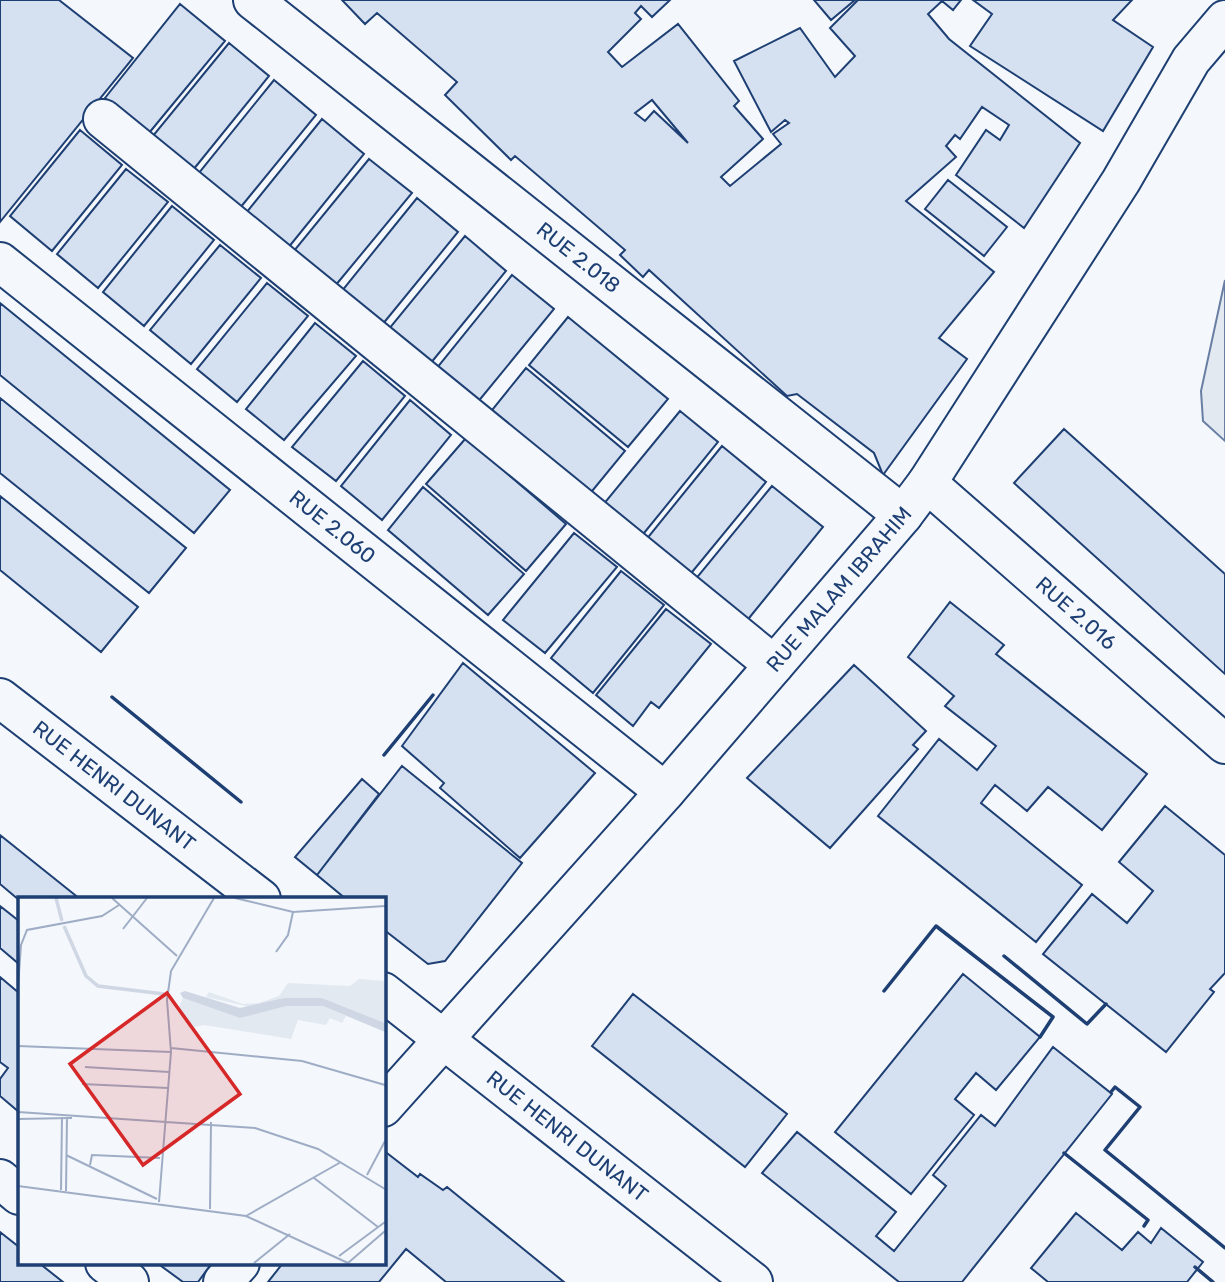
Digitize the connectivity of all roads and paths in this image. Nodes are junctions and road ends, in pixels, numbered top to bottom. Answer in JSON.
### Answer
{"nodes":[{"id":1,"x":253,"y":0,"type":"edge"},
{"id":2,"x":1225,"y":20,"type":"edge"},
{"id":3,"x":103,"y":119,"type":"dead end"},
{"id":4,"x":0,"y":262,"type":"edge"},
{"id":5,"x":928,"y":483,"type":"junction"},
{"id":6,"x":903,"y":515,"type":"junction"},
{"id":7,"x":774,"y":665,"type":"junction"},
{"id":8,"x":0,"y":698,"type":"edge"},
{"id":9,"x":1225,"y":744,"type":"edge"},
{"id":10,"x":665,"y":792,"type":"junction"},
{"id":11,"x":258,"y":897,"type":"edge"},
{"id":12,"x":385,"y":994,"type":"edge"},
{"id":13,"x":445,"y":1040,"type":"junction"},
{"id":14,"x":385,"y":1105,"type":"edge"},
{"id":15,"x":0,"y":1180,"type":"edge"},
{"id":16,"x":18,"y":1194,"type":"edge"},
{"id":17,"x":106,"y":1264,"type":"edge"},
{"id":18,"x":239,"y":1264,"type":"edge"},
{"id":19,"x":129,"y":1282,"type":"edge"},
{"id":20,"x":223,"y":1282,"type":"edge"},
{"id":21,"x":752,"y":1282,"type":"edge"}],
"edges":[{"from":1,"to":6,"type":"street","name":"RUE 2.018"},
{"from":2,"to":5,"type":"street","name":"RUE MALAM IBRAHIM"},
{"from":3,"to":7,"type":"street"},
{"from":4,"to":10,"type":"street","name":"RUE 2.060"},
{"from":5,"to":6,"type":"street","name":"RUE MALAM IBRAHIM"},
{"from":5,"to":9,"type":"street","name":"RUE 2.016"},
{"from":6,"to":7,"type":"street","name":"RUE MALAM IBRAHIM"},
{"from":7,"to":10,"type":"street","name":"RUE MALAM IBRAHIM"},
{"from":8,"to":11,"type":"street","name":"RUE HENRI DUNANT"},
{"from":10,"to":13,"type":"street","name":"RUE MALAM IBRAHIM"},
{"from":12,"to":13,"type":"street","name":"RUE HENRI DUNANT"},
{"from":13,"to":14,"type":"street","name":"RUE MALAM IBRAHIM"},
{"from":13,"to":21,"type":"street","name":"RUE HENRI DUNANT"},
{"from":15,"to":16,"type":"street"},
{"from":17,"to":19,"type":"street"},
{"from":18,"to":20,"type":"street"}]}
